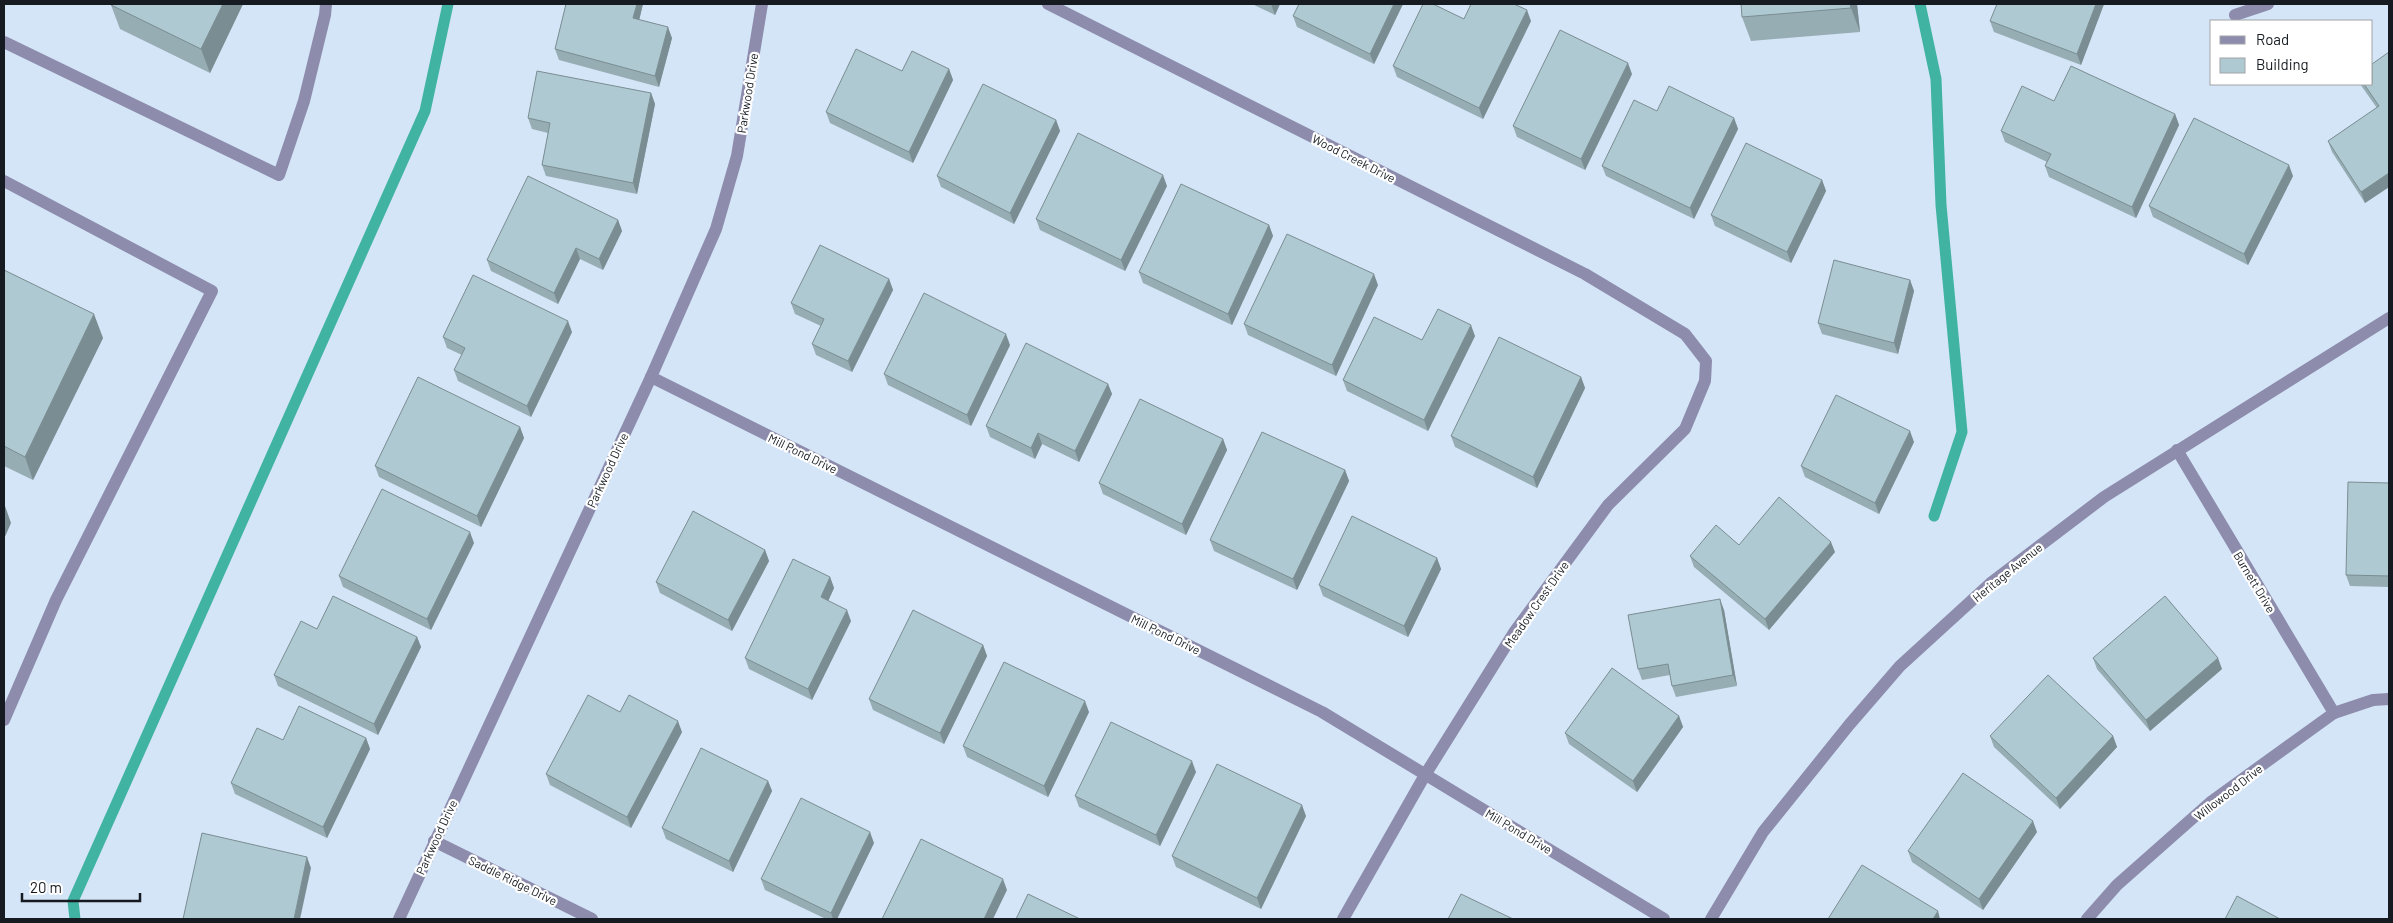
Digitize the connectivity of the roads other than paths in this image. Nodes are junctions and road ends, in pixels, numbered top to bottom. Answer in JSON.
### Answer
{"nodes":[{"id":1,"x":326,"y":4,"type":"edge"},
{"id":2,"x":762,"y":4,"type":"edge"},
{"id":3,"x":1048,"y":4,"type":"edge"},
{"id":4,"x":2268,"y":4,"type":"edge"},
{"id":5,"x":2235,"y":15,"type":"dead end"},
{"id":6,"x":4,"y":42,"type":"edge"},
{"id":7,"x":4,"y":181,"type":"edge"},
{"id":8,"x":1657,"y":317,"type":"joint"},
{"id":9,"x":2389,"y":318,"type":"edge"},
{"id":10,"x":651,"y":377,"type":"junction"},
{"id":11,"x":2177,"y":450,"type":"junction"},
{"id":12,"x":2389,"y":699,"type":"edge"},
{"id":13,"x":2334,"y":713,"type":"junction"},
{"id":14,"x":4,"y":720,"type":"edge"},
{"id":15,"x":1425,"y":775,"type":"junction"},
{"id":16,"x":434,"y":841,"type":"junction"},
{"id":17,"x":399,"y":919,"type":"edge"},
{"id":18,"x":592,"y":919,"type":"edge"},
{"id":19,"x":1343,"y":919,"type":"edge"},
{"id":20,"x":1664,"y":919,"type":"edge"},
{"id":21,"x":1712,"y":919,"type":"edge"},
{"id":22,"x":2088,"y":919,"type":"edge"}],
"edges":[{"from":1,"to":6,"type":"street"},
{"from":2,"to":10,"type":"street","name":"Parkwood Drive"},
{"from":3,"to":8,"type":"street","name":"Wood Creek Drive"},
{"from":4,"to":5,"type":"street"},
{"from":7,"to":14,"type":"street"},
{"from":8,"to":15,"type":"street","name":"Meadow Crest Drive"},
{"from":9,"to":11,"type":"street","name":"Heritage Avenue"},
{"from":10,"to":15,"type":"street","name":"Mill Pond Drive"},
{"from":10,"to":16,"type":"street","name":"Parkwood Drive"},
{"from":11,"to":13,"type":"street","name":"Burnett Drive"},
{"from":11,"to":21,"type":"street","name":"Heritage Avenue"},
{"from":12,"to":13,"type":"street","name":"Willowood Drive"},
{"from":13,"to":22,"type":"street","name":"Willowood Drive"},
{"from":15,"to":19,"type":"street","name":"Meadow Crest Drive"},
{"from":15,"to":20,"type":"street","name":"Mill Pond Drive"},
{"from":16,"to":17,"type":"street","name":"Parkwood Drive"},
{"from":16,"to":18,"type":"street","name":"Saddle Ridge Drive"}]}
